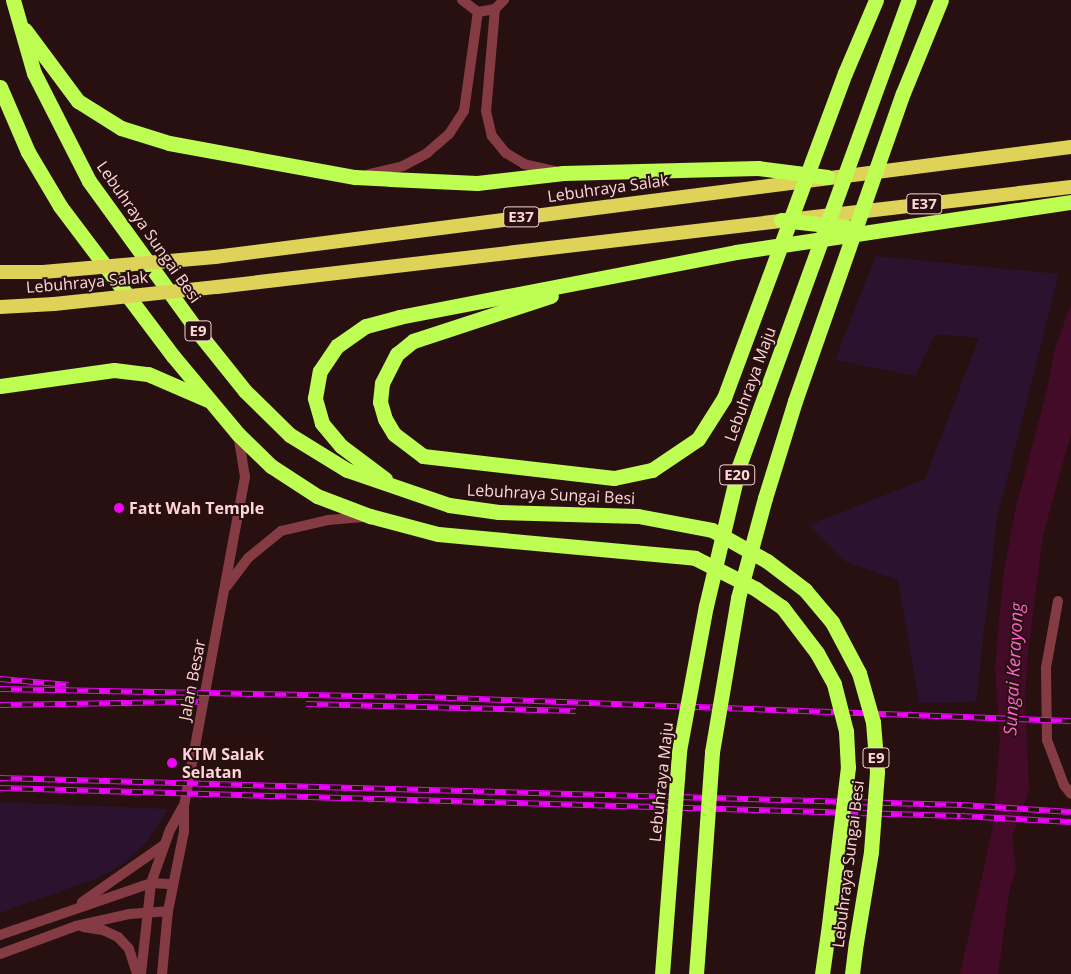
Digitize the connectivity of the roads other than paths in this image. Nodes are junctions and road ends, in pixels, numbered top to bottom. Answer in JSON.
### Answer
{"nodes":[{"id":1,"x":13,"y":0,"type":"edge"},
{"id":2,"x":462,"y":0,"type":"edge"},
{"id":3,"x":504,"y":0,"type":"edge"},
{"id":4,"x":876,"y":0,"type":"edge"},
{"id":5,"x":909,"y":0,"type":"edge"},
{"id":6,"x":941,"y":0,"type":"edge"},
{"id":7,"x":495,"y":10,"type":"junction"},
{"id":8,"x":478,"y":12,"type":"junction"},
{"id":9,"x":17,"y":18,"type":"junction"},
{"id":10,"x":0,"y":87,"type":"edge"},
{"id":11,"x":1067,"y":148,"type":"edge"},
{"id":12,"x":563,"y":172,"type":"junction"},
{"id":13,"x":355,"y":176,"type":"junction"},
{"id":14,"x":827,"y":177,"type":"junction"},
{"id":15,"x":1070,"y":193,"type":"edge"},
{"id":16,"x":781,"y":220,"type":"junction"},
{"id":17,"x":874,"y":230,"type":"junction"},
{"id":18,"x":0,"y":272,"type":"edge"},
{"id":19,"x":580,"y":284,"type":"junction"},
{"id":20,"x":0,"y":306,"type":"edge"},
{"id":21,"x":0,"y":386,"type":"edge"},
{"id":22,"x":210,"y":400,"type":"junction"},
{"id":23,"x":238,"y":434,"type":"junction"},
{"id":24,"x":400,"y":490,"type":"junction"},
{"id":25,"x":370,"y":516,"type":"junction"},
{"id":26,"x":225,"y":588,"type":"junction"},
{"id":27,"x":1058,"y":601,"type":"dead end"},
{"id":28,"x":1071,"y":794,"type":"edge"},
{"id":29,"x":184,"y":806,"type":"junction"},
{"id":30,"x":164,"y":844,"type":"junction"},
{"id":31,"x":151,"y":883,"type":"junction"},
{"id":32,"x":173,"y":884,"type":"junction"},
{"id":33,"x":71,"y":910,"type":"junction"},
{"id":34,"x":146,"y":911,"type":"junction"},
{"id":35,"x":168,"y":911,"type":"junction"},
{"id":36,"x":76,"y":926,"type":"junction"},
{"id":37,"x":0,"y":935,"type":"edge"},
{"id":38,"x":0,"y":954,"type":"edge"},
{"id":39,"x":139,"y":974,"type":"edge"},
{"id":40,"x":162,"y":974,"type":"edge"},
{"id":41,"x":662,"y":974,"type":"edge"},
{"id":42,"x":696,"y":974,"type":"edge"},
{"id":43,"x":822,"y":974,"type":"edge"},
{"id":44,"x":852,"y":974,"type":"edge"}],
"edges":[{"from":1,"to":9,"type":"highway","name":"Lebuhraya Sungai Besi","number":"E9"},
{"from":2,"to":8,"type":"street"},
{"from":3,"to":7,"type":"street"},
{"from":4,"to":19,"type":"highway","bridge":true},
{"from":5,"to":41,"type":"highway","name":"Lebuhraya Maju","number":"E20","bridge":true},
{"from":6,"to":42,"type":"highway","number":"E20","bridge":true},
{"from":7,"to":8,"type":"street"},
{"from":7,"to":12,"type":"street"},
{"from":8,"to":13,"type":"street"},
{"from":9,"to":13,"type":"highway"},
{"from":9,"to":24,"type":"highway","name":"Lebuhraya Sungai Besi","number":"E9"},
{"from":10,"to":22,"type":"highway","name":"Lebuhraya Sungai Besi","number":"E9"},
{"from":11,"to":14,"type":"highway","name":"Lebuhraya Salak","number":"E37"},
{"from":12,"to":13,"type":"highway"},
{"from":12,"to":14,"type":"highway"},
{"from":14,"to":18,"type":"highway","name":"Lebuhraya Salak","number":"E37","bridge":true},
{"from":15,"to":16,"type":"highway","name":"Lebuhraya Salak","number":"E37"},
{"from":15,"to":17,"type":"highway"},
{"from":16,"to":17,"type":"highway"},
{"from":16,"to":20,"type":"highway","name":"Lebuhraya Salak","number":"E37","bridge":true},
{"from":17,"to":19,"type":"highway"},
{"from":19,"to":24,"type":"highway"},
{"from":21,"to":22,"type":"highway"},
{"from":22,"to":23,"type":"highway","name":"Lebuhraya Sungai Besi","number":"E9"},
{"from":23,"to":25,"type":"highway","name":"Lebuhraya Sungai Besi","number":"E9"},
{"from":23,"to":26,"type":"street","name":"Jalan Besar"},
{"from":24,"to":44,"type":"highway","name":"Lebuhraya Sungai Besi","number":"E9","bridge":true},
{"from":25,"to":26,"type":"street","name":"Jalan Besar"},
{"from":25,"to":43,"type":"highway","name":"Lebuhraya Sungai Besi","number":"E9","bridge":true},
{"from":26,"to":29,"type":"street","name":"Jalan Besar"},
{"from":27,"to":28,"type":"street"},
{"from":29,"to":30,"type":"street","name":"Jalan Besar"},
{"from":29,"to":32,"type":"street","name":"Jalan Besar"},
{"from":30,"to":31,"type":"street","name":"Jalan Besar"},
{"from":30,"to":33,"type":"street"},
{"from":31,"to":32,"type":"street"},
{"from":31,"to":33,"type":"street"},
{"from":31,"to":34,"type":"street","name":"Jalan Besar"},
{"from":32,"to":35,"type":"street","name":"Jalan Besar"},
{"from":33,"to":37,"type":"street"},
{"from":34,"to":35,"type":"street"},
{"from":34,"to":36,"type":"street"},
{"from":34,"to":39,"type":"street","name":"Jalan Besar"},
{"from":35,"to":40,"type":"street","name":"Jalan Besar"},
{"from":36,"to":38,"type":"street"},
{"from":36,"to":39,"type":"street"}]}
